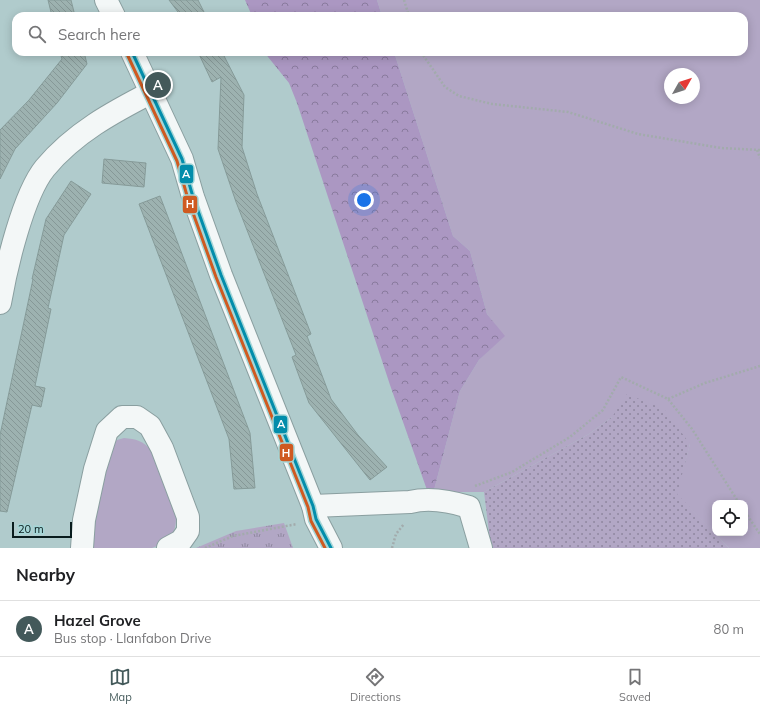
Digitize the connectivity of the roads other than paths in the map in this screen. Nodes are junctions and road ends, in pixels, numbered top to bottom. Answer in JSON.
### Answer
{"nodes":[{"id":1,"x":106,"y":0,"type":"edge"},
{"id":2,"x":112,"y":12,"type":"edge"},
{"id":3,"x":134,"y":56,"type":"edge"},
{"id":4,"x":152,"y":92,"type":"junction"},
{"id":5,"x":0,"y":303,"type":"edge"},
{"id":6,"x":315,"y":513,"type":"junction"},
{"id":7,"x":82,"y":548,"type":"edge"},
{"id":8,"x":168,"y":548,"type":"edge"},
{"id":9,"x":331,"y":548,"type":"edge"},
{"id":10,"x":481,"y":548,"type":"edge"}],
"edges":[{"from":1,"to":2,"type":"street"},
{"from":3,"to":4,"type":"street"},
{"from":4,"to":5,"type":"street"},
{"from":4,"to":6,"type":"street"},
{"from":6,"to":9,"type":"street"},
{"from":6,"to":10,"type":"street"},
{"from":7,"to":8,"type":"street"}]}
